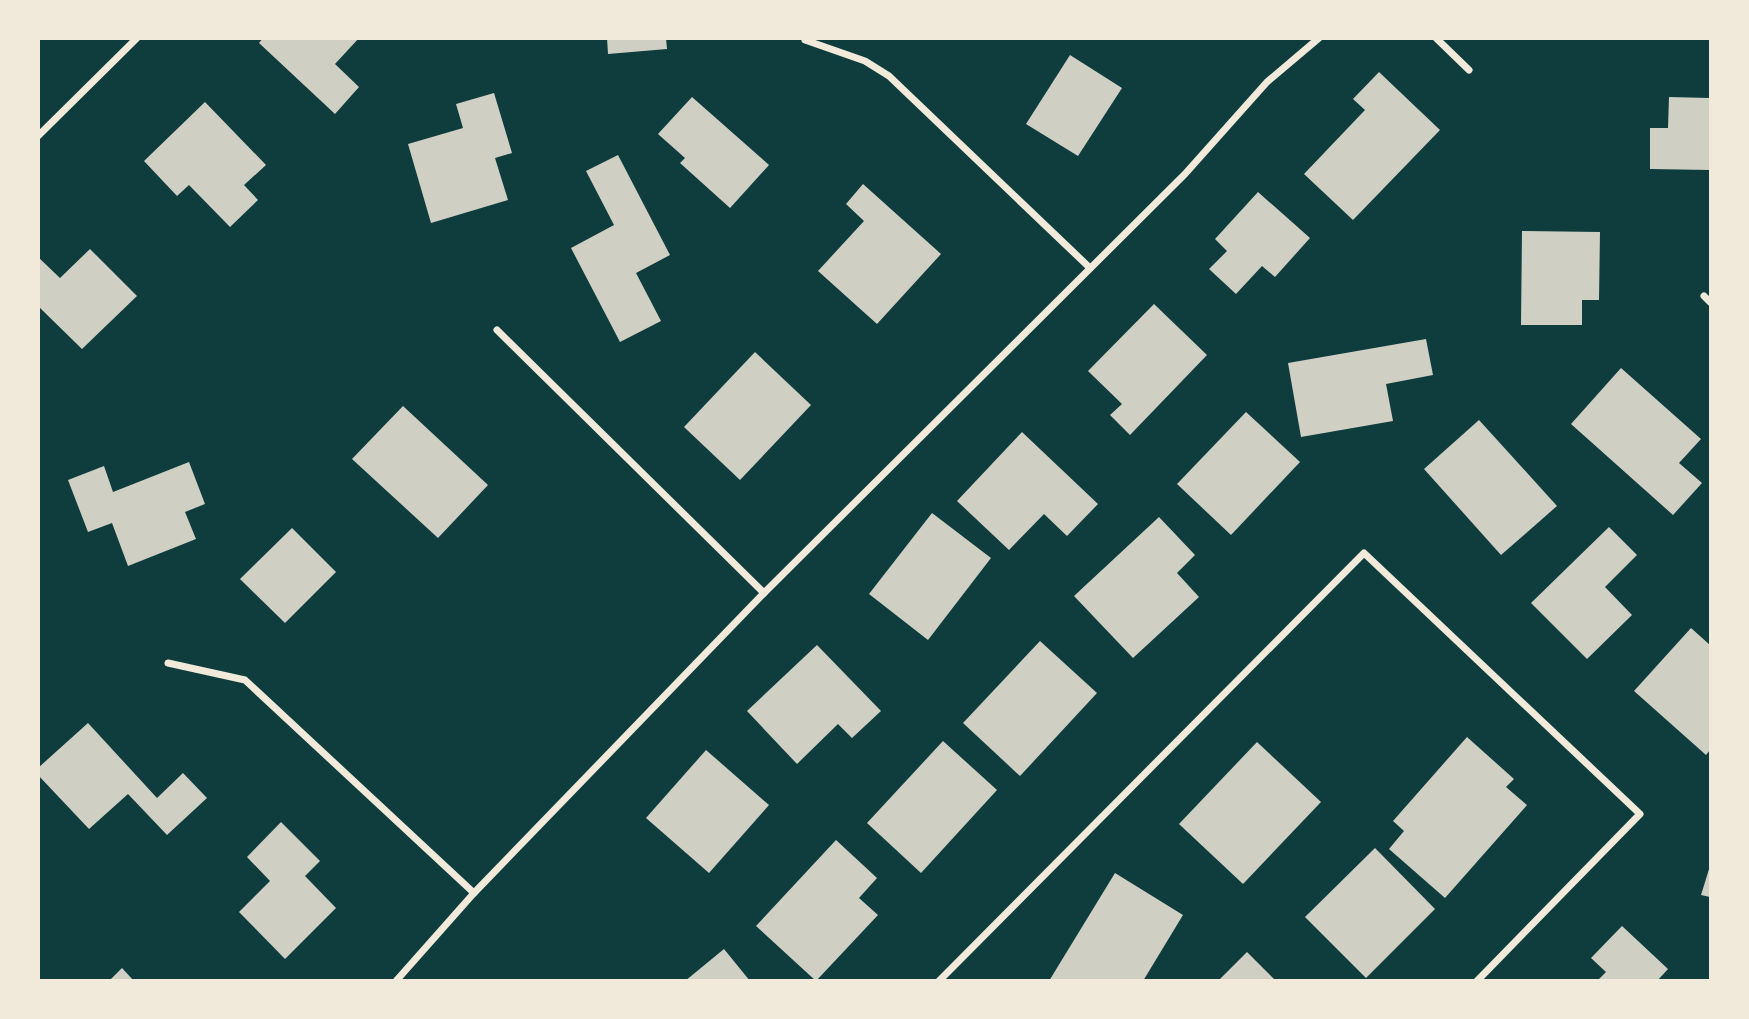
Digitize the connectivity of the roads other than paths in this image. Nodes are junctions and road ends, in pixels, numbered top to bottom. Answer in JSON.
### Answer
{"nodes":[{"id":1,"x":137,"y":38,"type":"edge"},
{"id":2,"x":1319,"y":38,"type":"edge"},
{"id":3,"x":1436,"y":38,"type":"edge"},
{"id":4,"x":805,"y":40,"type":"edge"},
{"id":5,"x":1469,"y":70,"type":"dead end"},
{"id":6,"x":38,"y":136,"type":"edge"},
{"id":7,"x":1090,"y":268,"type":"junction"},
{"id":8,"x":1704,"y":296,"type":"dead end"},
{"id":9,"x":1710,"y":302,"type":"edge"},
{"id":10,"x":497,"y":330,"type":"dead end"},
{"id":11,"x":764,"y":593,"type":"junction"},
{"id":12,"x":168,"y":663,"type":"dead end"},
{"id":13,"x":474,"y":894,"type":"junction"},
{"id":14,"x":396,"y":981,"type":"edge"},
{"id":15,"x":939,"y":981,"type":"edge"},
{"id":16,"x":1476,"y":981,"type":"edge"}],
"edges":[{"from":1,"to":6,"type":"street"},
{"from":2,"to":7,"type":"street"},
{"from":3,"to":5,"type":"street"},
{"from":4,"to":7,"type":"street"},
{"from":7,"to":11,"type":"street"},
{"from":8,"to":9,"type":"street"},
{"from":10,"to":11,"type":"street"},
{"from":11,"to":13,"type":"street"},
{"from":12,"to":13,"type":"street"},
{"from":13,"to":14,"type":"street"},
{"from":15,"to":16,"type":"street"}]}
